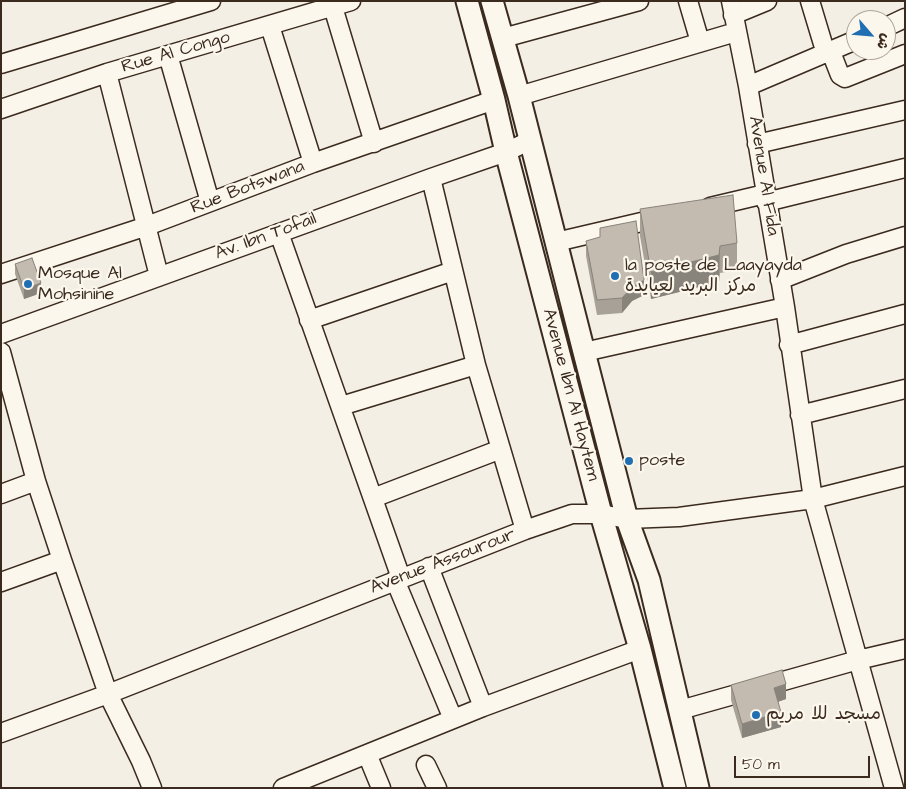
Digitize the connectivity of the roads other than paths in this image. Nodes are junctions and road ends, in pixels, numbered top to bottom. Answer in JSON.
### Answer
{"nodes":[{"id":1,"x":211,"y":1,"type":"edge"},
{"id":2,"x":351,"y":1,"type":"edge"},
{"id":3,"x":467,"y":1,"type":"edge"},
{"id":4,"x":492,"y":1,"type":"edge"},
{"id":5,"x":638,"y":1,"type":"edge"},
{"id":6,"x":688,"y":1,"type":"edge"},
{"id":7,"x":767,"y":1,"type":"edge"},
{"id":8,"x":810,"y":1,"type":"edge"},
{"id":9,"x":333,"y":6,"type":"junction"},
{"id":10,"x":733,"y":16,"type":"edge"},
{"id":11,"x":270,"y":26,"type":"junction"},
{"id":12,"x":503,"y":38,"type":"junction"},
{"id":13,"x":700,"y":42,"type":"junction"},
{"id":14,"x":846,"y":45,"type":"edge"},
{"id":15,"x":828,"y":53,"type":"junction"},
{"id":16,"x":905,"y":54,"type":"edge"},
{"id":17,"x":168,"y":55,"type":"junction"},
{"id":18,"x":1,"y":64,"type":"edge"},
{"id":19,"x":107,"y":73,"type":"junction"},
{"id":20,"x":748,"y":86,"type":"junction"},
{"id":21,"x":519,"y":96,"type":"junction"},
{"id":22,"x":494,"y":100,"type":"junction"},
{"id":23,"x":1,"y":109,"type":"edge"},
{"id":24,"x":905,"y":110,"type":"edge"},
{"id":25,"x":531,"y":140,"type":"junction"},
{"id":26,"x":374,"y":143,"type":"junction"},
{"id":27,"x":757,"y":144,"type":"junction"},
{"id":28,"x":506,"y":152,"type":"junction"},
{"id":29,"x":313,"y":163,"type":"junction"},
{"id":30,"x":905,"y":168,"type":"edge"},
{"id":31,"x":430,"y":178,"type":"junction"},
{"id":32,"x":766,"y":198,"type":"junction"},
{"id":33,"x":210,"y":202,"type":"junction"},
{"id":34,"x":147,"y":226,"type":"junction"},
{"id":35,"x":278,"y":233,"type":"junction"},
{"id":36,"x":905,"y":236,"type":"edge"},
{"id":37,"x":556,"y":242,"type":"junction"},
{"id":38,"x":453,"y":271,"type":"junction"},
{"id":39,"x":1,"y":274,"type":"edge"},
{"id":40,"x":159,"y":276,"type":"junction"},
{"id":41,"x":780,"y":280,"type":"junction"},
{"id":42,"x":785,"y":307,"type":"junction"},
{"id":43,"x":905,"y":314,"type":"edge"},
{"id":44,"x":309,"y":320,"type":"junction"},
{"id":45,"x":1,"y":334,"type":"edge"},
{"id":46,"x":789,"y":345,"type":"junction"},
{"id":47,"x":1,"y":352,"type":"edge"},
{"id":48,"x":584,"y":352,"type":"junction"},
{"id":49,"x":476,"y":365,"type":"junction"},
{"id":50,"x":905,"y":389,"type":"edge"},
{"id":51,"x":341,"y":406,"type":"junction"},
{"id":52,"x":800,"y":415,"type":"junction"},
{"id":53,"x":501,"y":449,"type":"junction"},
{"id":54,"x":905,"y":476,"type":"edge"},
{"id":55,"x":36,"y":481,"type":"junction"},
{"id":56,"x":1,"y":494,"type":"edge"},
{"id":57,"x":373,"y":498,"type":"junction"},
{"id":58,"x":813,"y":499,"type":"junction"},
{"id":59,"x":600,"y":514,"type":"junction"},
{"id":60,"x":627,"y":519,"type":"junction"},
{"id":61,"x":525,"y":530,"type":"junction"},
{"id":62,"x":62,"y":560,"type":"junction"},
{"id":63,"x":428,"y":567,"type":"junction"},
{"id":64,"x":398,"y":579,"type":"junction"},
{"id":65,"x":1,"y":582,"type":"edge"},
{"id":66,"x":640,"y":649,"type":"junction"},
{"id":67,"x":905,"y":649,"type":"edge"},
{"id":68,"x":858,"y":660,"type":"junction"},
{"id":69,"x":108,"y":694,"type":"junction"},
{"id":70,"x":483,"y":708,"type":"junction"},
{"id":71,"x":680,"y":710,"type":"junction"},
{"id":72,"x":453,"y":719,"type":"junction"},
{"id":73,"x":1,"y":733,"type":"edge"},
{"id":74,"x":367,"y":754,"type":"junction"},
{"id":75,"x":426,"y":765,"type":"dead end"},
{"id":76,"x":310,"y":783,"type":"edge"},
{"id":77,"x":152,"y":788,"type":"edge"},
{"id":78,"x":283,"y":788,"type":"edge"},
{"id":79,"x":381,"y":788,"type":"edge"},
{"id":80,"x":437,"y":788,"type":"edge"},
{"id":81,"x":675,"y":788,"type":"edge"},
{"id":82,"x":698,"y":788,"type":"edge"},
{"id":83,"x":894,"y":788,"type":"edge"}],
"edges":[{"from":1,"to":18,"type":"street"},
{"from":2,"to":9,"type":"street","name":"Rue Al Congo"},
{"from":3,"to":22,"type":"street","name":"Avenue Ibn Al Haytem"},
{"from":4,"to":12,"type":"street","name":"Avenue Ibn Al Haytem"},
{"from":5,"to":12,"type":"street"},
{"from":6,"to":13,"type":"street"},
{"from":7,"to":10,"type":"street"},
{"from":8,"to":15,"type":"street"},
{"from":9,"to":11,"type":"street","name":"Rue Al Congo"},
{"from":9,"to":26,"type":"street"},
{"from":10,"to":13,"type":"street"},
{"from":10,"to":20,"type":"street","name":"Avenue Al Fida"},
{"from":11,"to":17,"type":"street","name":"Rue Al Congo"},
{"from":11,"to":29,"type":"street"},
{"from":12,"to":21,"type":"street","name":"Avenue Ibn Al Haytem"},
{"from":13,"to":21,"type":"street"},
{"from":14,"to":15,"type":"street"},
{"from":15,"to":16,"type":"street"},
{"from":15,"to":20,"type":"street"},
{"from":17,"to":19,"type":"street","name":"Rue Al Congo"},
{"from":17,"to":33,"type":"street"},
{"from":19,"to":23,"type":"street","name":"Rue Al Congo"},
{"from":19,"to":34,"type":"street"},
{"from":20,"to":27,"type":"street","name":"Avenue Al Fida"},
{"from":21,"to":25,"type":"street","name":"Avenue Ibn Al Haytem"},
{"from":22,"to":26,"type":"street","name":"Rue Botswana"},
{"from":22,"to":28,"type":"street","name":"Avenue Ibn Al Haytem"},
{"from":24,"to":27,"type":"street"},
{"from":25,"to":28,"type":"street","name":"Av. Ibn Tofail"},
{"from":25,"to":37,"type":"street","name":"Avenue Ibn Al Haytem"},
{"from":26,"to":29,"type":"street","name":"Rue Botswana"},
{"from":27,"to":32,"type":"street","name":"Avenue Al Fida"},
{"from":28,"to":31,"type":"street","name":"Av. Ibn Tofail"},
{"from":28,"to":59,"type":"street","name":"Avenue Ibn Al Haytem"},
{"from":29,"to":33,"type":"street","name":"Rue Botswana"},
{"from":30,"to":32,"type":"street"},
{"from":31,"to":35,"type":"street","name":"Av. Ibn Tofail"},
{"from":31,"to":38,"type":"street"},
{"from":32,"to":37,"type":"street"},
{"from":32,"to":41,"type":"street","name":"Avenue Al Fida"},
{"from":33,"to":34,"type":"street","name":"Rue Botswana"},
{"from":34,"to":39,"type":"street","name":"Rue Botswana"},
{"from":34,"to":40,"type":"street"},
{"from":35,"to":40,"type":"street","name":"Av. Ibn Tofail"},
{"from":35,"to":44,"type":"street"},
{"from":36,"to":41,"type":"street"},
{"from":37,"to":48,"type":"street","name":"Avenue Ibn Al Haytem"},
{"from":38,"to":44,"type":"street"},
{"from":38,"to":49,"type":"street"},
{"from":40,"to":45,"type":"street","name":"Av. Ibn Tofail"},
{"from":41,"to":42,"type":"street","name":"Avenue Al Fida"},
{"from":42,"to":46,"type":"street","name":"Avenue Al Fida"},
{"from":42,"to":48,"type":"street"},
{"from":43,"to":46,"type":"street"},
{"from":44,"to":51,"type":"street"},
{"from":46,"to":52,"type":"street","name":"Avenue Al Fida"},
{"from":47,"to":55,"type":"street"},
{"from":48,"to":60,"type":"street","name":"Avenue Ibn Al Haytem"},
{"from":49,"to":51,"type":"street"},
{"from":49,"to":53,"type":"street"},
{"from":50,"to":52,"type":"street"},
{"from":51,"to":57,"type":"street"},
{"from":52,"to":58,"type":"street","name":"Avenue Al Fida"},
{"from":53,"to":57,"type":"street"},
{"from":53,"to":61,"type":"street"},
{"from":54,"to":58,"type":"street","name":"Avenue Assourour"},
{"from":55,"to":56,"type":"street"},
{"from":55,"to":62,"type":"street"},
{"from":57,"to":64,"type":"street"},
{"from":58,"to":60,"type":"street","name":"Avenue Assourour"},
{"from":58,"to":68,"type":"street","name":"Avenue Al Fida"},
{"from":59,"to":60,"type":"street","name":"Avenue Assourour"},
{"from":59,"to":61,"type":"street","name":"Avenue Assourour"},
{"from":59,"to":66,"type":"street","name":"Avenue Ibn Al Haytem"},
{"from":60,"to":71,"type":"street","name":"Avenue Ibn Al Haytem"},
{"from":61,"to":63,"type":"street","name":"Avenue Assourour"},
{"from":62,"to":65,"type":"street"},
{"from":62,"to":69,"type":"street"},
{"from":63,"to":64,"type":"street","name":"Avenue Assourour"},
{"from":63,"to":70,"type":"street"},
{"from":64,"to":69,"type":"street","name":"Avenue Assourour"},
{"from":64,"to":72,"type":"street"},
{"from":66,"to":70,"type":"street"},
{"from":66,"to":81,"type":"street","name":"Avenue Ibn Al Haytem"},
{"from":67,"to":68,"type":"street"},
{"from":68,"to":71,"type":"street"},
{"from":68,"to":83,"type":"street","name":"Avenue Al Fida"},
{"from":69,"to":73,"type":"street","name":"Avenue Assourour"},
{"from":69,"to":77,"type":"street"},
{"from":70,"to":72,"type":"street"},
{"from":71,"to":82,"type":"street","name":"Avenue Ibn Al Haytem"},
{"from":72,"to":74,"type":"street"},
{"from":74,"to":76,"type":"street"},
{"from":74,"to":79,"type":"street"},
{"from":75,"to":80,"type":"street"},
{"from":76,"to":78,"type":"street"}]}
